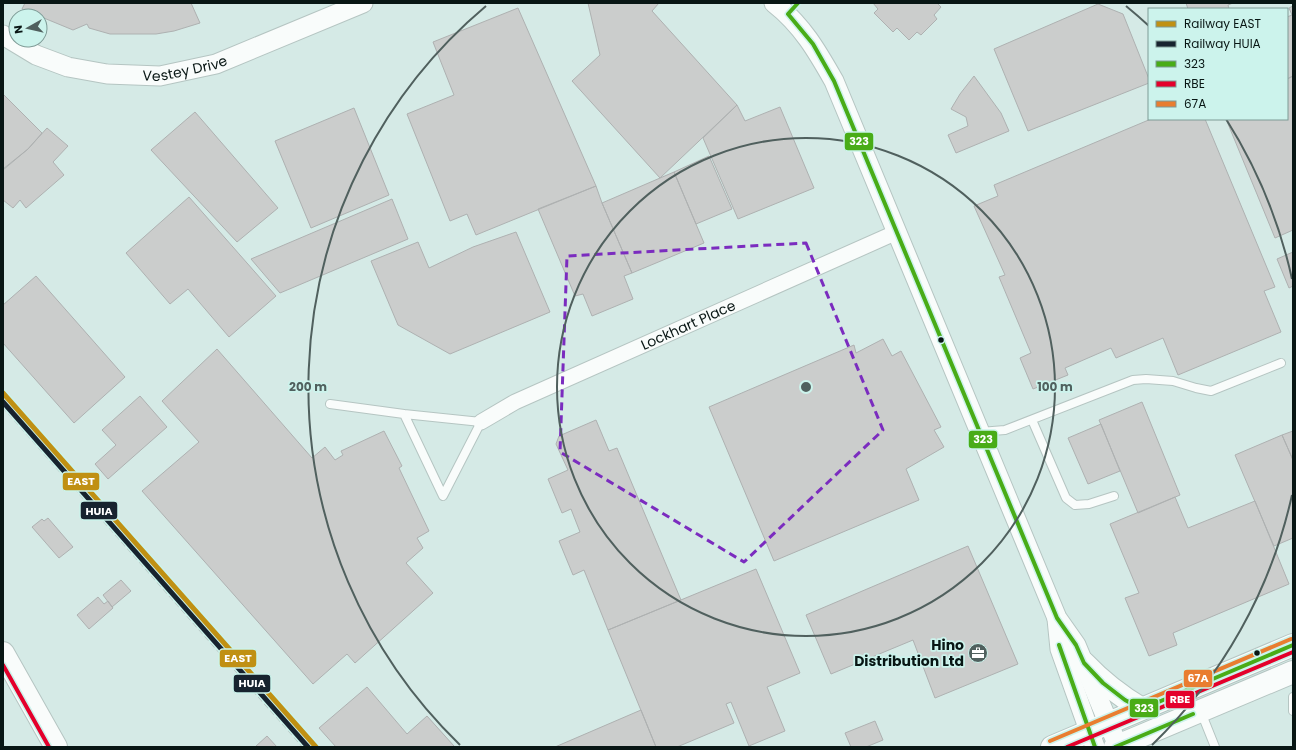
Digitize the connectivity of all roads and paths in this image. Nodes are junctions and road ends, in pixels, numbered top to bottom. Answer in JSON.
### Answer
{"nodes":[{"id":1,"x":363,"y":3,"type":"edge"},
{"id":2,"x":787,"y":7,"type":"edge"},
{"id":3,"x":3,"y":35,"type":"edge"},
{"id":4,"x":898,"y":232,"type":"junction"},
{"id":5,"x":1282,"y":363,"type":"dead end"},
{"id":6,"x":330,"y":404,"type":"dead end"},
{"id":7,"x":404,"y":414,"type":"junction"},
{"id":8,"x":1032,"y":420,"type":"junction"},
{"id":9,"x":482,"y":422,"type":"junction"},
{"id":10,"x":980,"y":432,"type":"junction"},
{"id":11,"x":1114,"y":496,"type":"dead end"},
{"id":12,"x":1057,"y":618,"type":"junction"},
{"id":13,"x":1293,"y":645,"type":"edge"},
{"id":14,"x":3,"y":653,"type":"edge"},
{"id":15,"x":1084,"y":663,"type":"junction"},
{"id":16,"x":1293,"y":672,"type":"edge"},
{"id":17,"x":1293,"y":697,"type":"edge"},
{"id":18,"x":1142,"y":709,"type":"junction"},
{"id":19,"x":1200,"y":711,"type":"junction"},
{"id":20,"x":1293,"y":711,"type":"edge"},
{"id":21,"x":1097,"y":734,"type":"edge"},
{"id":22,"x":56,"y":747,"type":"edge"},
{"id":23,"x":1052,"y":747,"type":"edge"},
{"id":24,"x":1117,"y":747,"type":"edge"},
{"id":25,"x":1215,"y":747,"type":"edge"}],
"edges":[{"from":1,"to":3,"type":"street","name":"Vestey Drive"},
{"from":2,"to":4,"type":"street"},
{"from":4,"to":9,"type":"street","name":"Lockhart Place"},
{"from":4,"to":10,"type":"street"},
{"from":5,"to":8,"type":"lane"},
{"from":6,"to":7,"type":"lane"},
{"from":7,"to":9,"type":"lane"},
{"from":7,"to":9,"type":"lane"},
{"from":8,"to":10,"type":"lane"},
{"from":8,"to":11,"type":"lane"},
{"from":10,"to":12,"type":"street"},
{"from":12,"to":15,"type":"street"},
{"from":12,"to":21,"type":"street"},
{"from":13,"to":18,"type":"main road"},
{"from":14,"to":22,"type":"main road"},
{"from":15,"to":18,"type":"main road"},
{"from":15,"to":21,"type":"street"},
{"from":16,"to":19,"type":"main road"},
{"from":17,"to":20,"type":"lane"},
{"from":18,"to":21,"type":"main road"},
{"from":19,"to":24,"type":"main road"},
{"from":19,"to":25,"type":"lane"},
{"from":21,"to":23,"type":"main road"},
{"from":21,"to":24,"type":"street"}]}
